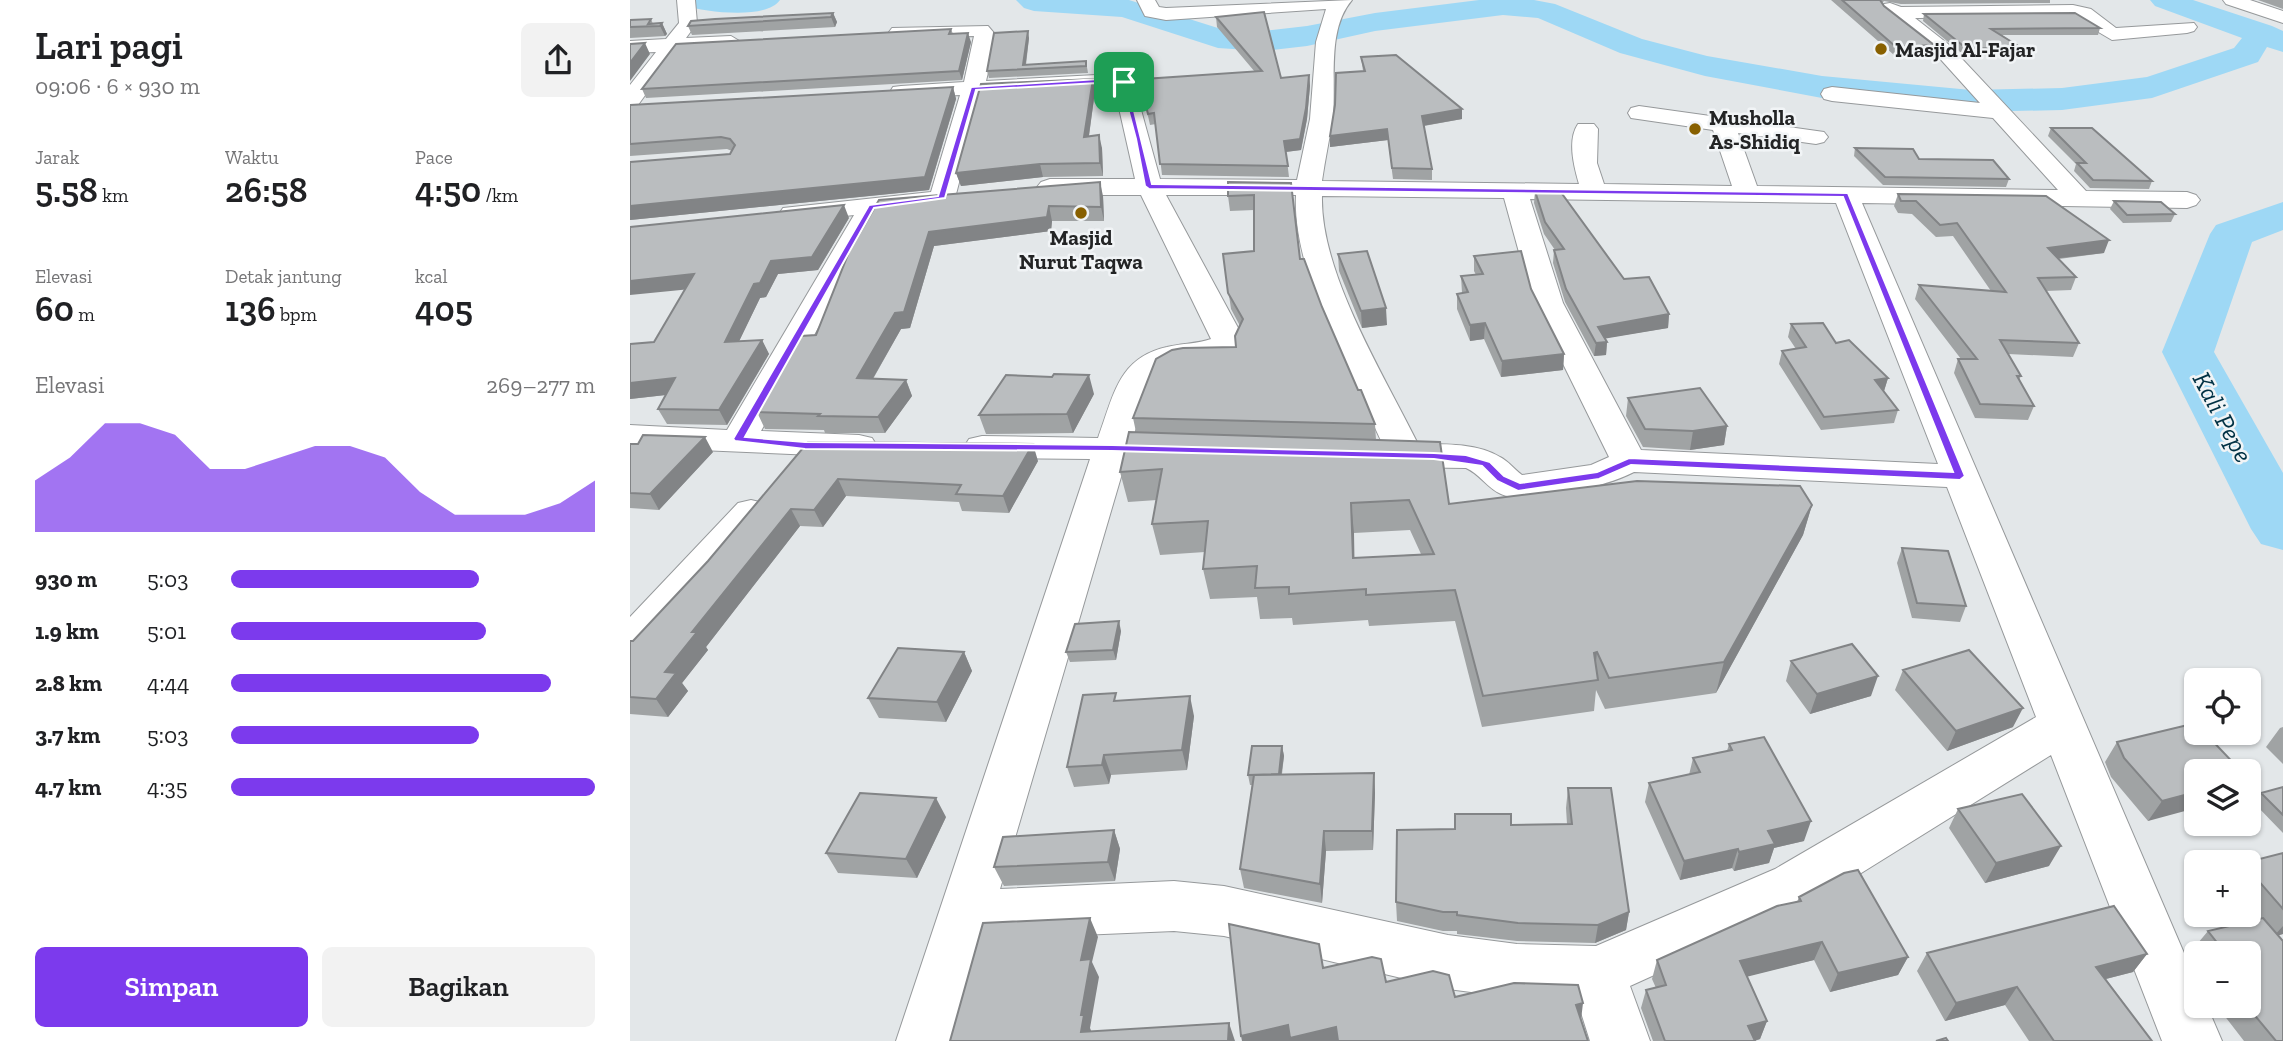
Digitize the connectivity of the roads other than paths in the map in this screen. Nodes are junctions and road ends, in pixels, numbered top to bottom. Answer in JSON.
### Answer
{"nodes":[{"id":1,"x":686,"y":0,"type":"edge"},
{"id":2,"x":1146,"y":0,"type":"edge"},
{"id":3,"x":1880,"y":0,"type":"edge"},
{"id":4,"x":2232,"y":0,"type":"edge"},
{"id":5,"x":1340,"y":2,"type":"edge"},
{"id":6,"x":2048,"y":5,"type":"edge"},
{"id":7,"x":1897,"y":13,"type":"junction"},
{"id":8,"x":2283,"y":17,"type":"edge"},
{"id":9,"x":2186,"y":27,"type":"dead end"},
{"id":10,"x":883,"y":33,"type":"edge"},
{"id":11,"x":747,"y":41,"type":"edge"},
{"id":12,"x":675,"y":44,"type":"junction"},
{"id":13,"x":630,"y":47,"type":"edge"},
{"id":14,"x":973,"y":88,"type":"junction"},
{"id":15,"x":885,"y":93,"type":"edge"},
{"id":16,"x":1832,"y":94,"type":"dead end"},
{"id":17,"x":630,"y":100,"type":"edge"},
{"id":18,"x":658,"y":106,"type":"edge"},
{"id":19,"x":630,"y":108,"type":"edge"},
{"id":20,"x":1999,"y":111,"type":"junction"},
{"id":21,"x":1639,"y":113,"type":"dead end"},
{"id":22,"x":1723,"y":124,"type":"junction"},
{"id":23,"x":1586,"y":129,"type":"dead end"},
{"id":24,"x":1816,"y":137,"type":"dead end"},
{"id":25,"x":1149,"y":186,"type":"junction"},
{"id":26,"x":1031,"y":189,"type":"edge"},
{"id":27,"x":1308,"y":189,"type":"junction"},
{"id":28,"x":1516,"y":192,"type":"junction"},
{"id":29,"x":1594,"y":192,"type":"junction"},
{"id":30,"x":1747,"y":193,"type":"junction"},
{"id":31,"x":1846,"y":195,"type":"junction"},
{"id":32,"x":2078,"y":197,"type":"junction"},
{"id":33,"x":2187,"y":200,"type":"dead end"},
{"id":34,"x":872,"y":206,"type":"junction"},
{"id":35,"x":764,"y":216,"type":"edge"},
{"id":36,"x":630,"y":436,"type":"edge"},
{"id":37,"x":739,"y":439,"type":"junction"},
{"id":38,"x":889,"y":446,"type":"edge"},
{"id":39,"x":944,"y":447,"type":"edge"},
{"id":40,"x":1112,"y":448,"type":"junction"},
{"id":41,"x":1165,"y":449,"type":"edge"},
{"id":42,"x":1352,"y":455,"type":"edge"},
{"id":43,"x":1406,"y":456,"type":"junction"},
{"id":44,"x":1629,"y":461,"type":"junction"},
{"id":45,"x":787,"y":468,"type":"junction"},
{"id":46,"x":1960,"y":476,"type":"junction"},
{"id":47,"x":630,"y":645,"type":"edge"},
{"id":48,"x":2063,"y":724,"type":"junction"},
{"id":49,"x":964,"y":915,"type":"junction"},
{"id":50,"x":1597,"y":974,"type":"junction"},
{"id":51,"x":926,"y":1041,"type":"edge"},
{"id":52,"x":1620,"y":1041,"type":"edge"},
{"id":53,"x":2192,"y":1041,"type":"edge"}],
"edges":[{"from":1,"to":12,"type":"street"},
{"from":2,"to":5,"type":"street"},
{"from":3,"to":7,"type":"street"},
{"from":4,"to":8,"type":"street"},
{"from":5,"to":27,"type":"street"},
{"from":6,"to":7,"type":"street"},
{"from":6,"to":9,"type":"street"},
{"from":7,"to":20,"type":"street"},
{"from":10,"to":14,"type":"street"},
{"from":11,"to":12,"type":"street"},
{"from":12,"to":13,"type":"street"},
{"from":12,"to":17,"type":"street"},
{"from":14,"to":15,"type":"street"},
{"from":14,"to":25,"type":"street"},
{"from":14,"to":34,"type":"street"},
{"from":16,"to":20,"type":"street"},
{"from":18,"to":19,"type":"street"},
{"from":20,"to":32,"type":"street"},
{"from":21,"to":22,"type":"street"},
{"from":22,"to":24,"type":"street"},
{"from":22,"to":30,"type":"street"},
{"from":23,"to":29,"type":"street"},
{"from":25,"to":26,"type":"street"},
{"from":25,"to":27,"type":"street"},
{"from":25,"to":40,"type":"street"},
{"from":27,"to":28,"type":"street"},
{"from":27,"to":43,"type":"street"},
{"from":28,"to":29,"type":"street"},
{"from":28,"to":44,"type":"street"},
{"from":29,"to":30,"type":"street"},
{"from":30,"to":31,"type":"street"},
{"from":31,"to":32,"type":"street"},
{"from":31,"to":46,"type":"street"},
{"from":32,"to":33,"type":"street"},
{"from":34,"to":35,"type":"street"},
{"from":34,"to":37,"type":"street"},
{"from":36,"to":37,"type":"street"},
{"from":37,"to":45,"type":"street"},
{"from":38,"to":45,"type":"street"},
{"from":39,"to":40,"type":"street"},
{"from":40,"to":41,"type":"street"},
{"from":40,"to":49,"type":"street"},
{"from":42,"to":43,"type":"street"},
{"from":43,"to":44,"type":"street"},
{"from":44,"to":46,"type":"street"},
{"from":45,"to":47,"type":"street"},
{"from":46,"to":48,"type":"street"},
{"from":48,"to":50,"type":"street"},
{"from":48,"to":53,"type":"street"},
{"from":49,"to":50,"type":"street"},
{"from":49,"to":51,"type":"street"},
{"from":50,"to":52,"type":"street"}]}
